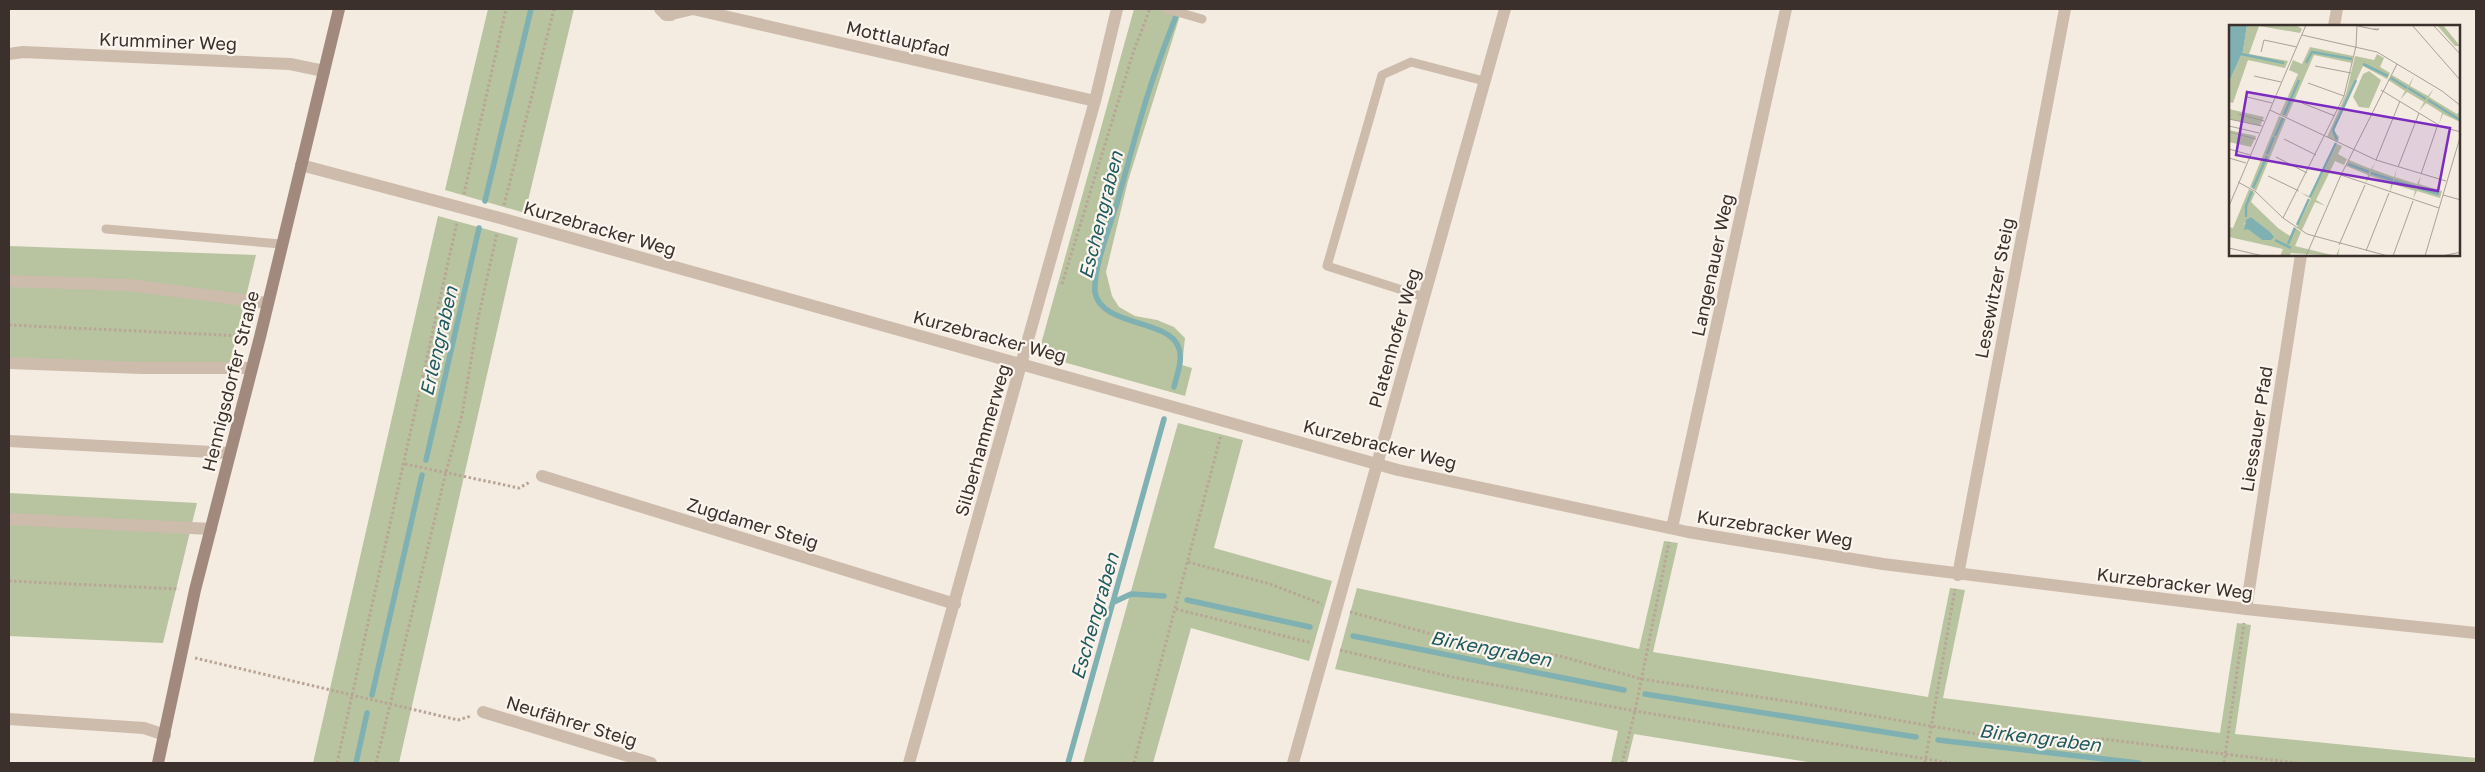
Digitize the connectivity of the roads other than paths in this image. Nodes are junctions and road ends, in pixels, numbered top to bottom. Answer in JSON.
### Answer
{"nodes":[{"id":1,"x":339,"y":9,"type":"edge"},
{"id":2,"x":660,"y":9,"type":"edge"},
{"id":3,"x":692,"y":9,"type":"edge"},
{"id":4,"x":1117,"y":9,"type":"edge"},
{"id":5,"x":1167,"y":9,"type":"edge"},
{"id":6,"x":1504,"y":9,"type":"edge"},
{"id":7,"x":1786,"y":9,"type":"edge"},
{"id":8,"x":2065,"y":9,"type":"edge"},
{"id":9,"x":2337,"y":9,"type":"edge"},
{"id":10,"x":678,"y":11,"type":"edge"},
{"id":11,"x":1198,"y":17,"type":"dead end"},
{"id":12,"x":2334,"y":25,"type":"edge"},
{"id":13,"x":9,"y":54,"type":"edge"},
{"id":14,"x":324,"y":71,"type":"junction"},
{"id":15,"x":1484,"y":80,"type":"junction"},
{"id":16,"x":1095,"y":101,"type":"junction"},
{"id":17,"x":301,"y":166,"type":"junction"},
{"id":18,"x":106,"y":229,"type":"dead end"},
{"id":19,"x":281,"y":244,"type":"junction"},
{"id":20,"x":2300,"y":256,"type":"edge"},
{"id":21,"x":9,"y":280,"type":"edge"},
{"id":22,"x":1424,"y":297,"type":"junction"},
{"id":23,"x":267,"y":303,"type":"junction"},
{"id":24,"x":9,"y":363,"type":"edge"},
{"id":25,"x":1022,"y":364,"type":"junction"},
{"id":26,"x":252,"y":368,"type":"junction"},
{"id":27,"x":9,"y":441,"type":"edge"},
{"id":28,"x":230,"y":453,"type":"junction"},
{"id":29,"x":1377,"y":463,"type":"junction"},
{"id":30,"x":542,"y":476,"type":"road end"},
{"id":31,"x":9,"y":518,"type":"edge"},
{"id":32,"x":1672,"y":528,"type":"junction"},
{"id":33,"x":211,"y":529,"type":"junction"},
{"id":34,"x":1958,"y":575,"type":"junction"},
{"id":35,"x":954,"y":604,"type":"junction"},
{"id":36,"x":2246,"y":609,"type":"junction"},
{"id":37,"x":2476,"y":633,"type":"edge"},
{"id":38,"x":483,"y":712,"type":"road end"},
{"id":39,"x":9,"y":719,"type":"edge"},
{"id":40,"x":165,"y":735,"type":"junction"},
{"id":41,"x":158,"y":763,"type":"edge"},
{"id":42,"x":652,"y":763,"type":"edge"},
{"id":43,"x":909,"y":763,"type":"edge"},
{"id":44,"x":1294,"y":763,"type":"edge"}],
"edges":[{"from":1,"to":14,"type":"main road","name":"Hennigsdorfer Straße"},
{"from":2,"to":10,"type":"street","name":"Mottlaupfad"},
{"from":3,"to":10,"type":"street","name":"Mottlaupfad"},
{"from":3,"to":16,"type":"street","name":"Mottlaupfad"},
{"from":4,"to":16,"type":"street","name":"Silberhammerweg"},
{"from":5,"to":11,"type":"lane"},
{"from":6,"to":15,"type":"street","name":"Platenhofer Weg"},
{"from":7,"to":32,"type":"street","name":"Langenauer Weg"},
{"from":8,"to":34,"type":"street","name":"Lesewitzer Steig"},
{"from":9,"to":12,"type":"street"},
{"from":13,"to":14,"type":"street","name":"Krumminer Weg"},
{"from":14,"to":17,"type":"main road","name":"Hennigsdorfer Straße"},
{"from":15,"to":22,"type":"street","name":"Platenhofer Weg"},
{"from":15,"to":22,"type":"lane"},
{"from":16,"to":25,"type":"street","name":"Silberhammerweg"},
{"from":17,"to":19,"type":"main road","name":"Hennigsdorfer Straße"},
{"from":17,"to":25,"type":"street","name":"Kurzebracker Weg"},
{"from":18,"to":19,"type":"lane"},
{"from":19,"to":23,"type":"main road","name":"Hennigsdorfer Straße"},
{"from":20,"to":36,"type":"street","name":"Liessauer Pfad"},
{"from":21,"to":23,"type":"street"},
{"from":22,"to":29,"type":"street","name":"Platenhofer Weg"},
{"from":23,"to":26,"type":"main road","name":"Hennigsdorfer Straße"},
{"from":24,"to":26,"type":"street"},
{"from":25,"to":29,"type":"street","name":"Kurzebracker Weg"},
{"from":25,"to":35,"type":"street","name":"Silberhammerweg"},
{"from":26,"to":28,"type":"main road","name":"Hennigsdorfer Straße"},
{"from":27,"to":28,"type":"street"},
{"from":28,"to":33,"type":"main road","name":"Hennigsdorfer Straße"},
{"from":29,"to":32,"type":"street","name":"Kurzebracker Weg"},
{"from":29,"to":44,"type":"street","name":"Platenhofer Weg"},
{"from":30,"to":35,"type":"street","name":"Zugdamer Steig"},
{"from":31,"to":33,"type":"street"},
{"from":32,"to":34,"type":"street","name":"Kurzebracker Weg"},
{"from":33,"to":40,"type":"main road","name":"Hennigsdorfer Straße"},
{"from":34,"to":36,"type":"street","name":"Kurzebracker Weg"},
{"from":35,"to":43,"type":"street","name":"Silberhammerweg"},
{"from":36,"to":37,"type":"street","name":"Kurzebracker Weg"},
{"from":38,"to":42,"type":"street","name":"Neufährer Steig"},
{"from":39,"to":40,"type":"street"},
{"from":40,"to":41,"type":"main road","name":"Hennigsdorfer Straße"}]}
